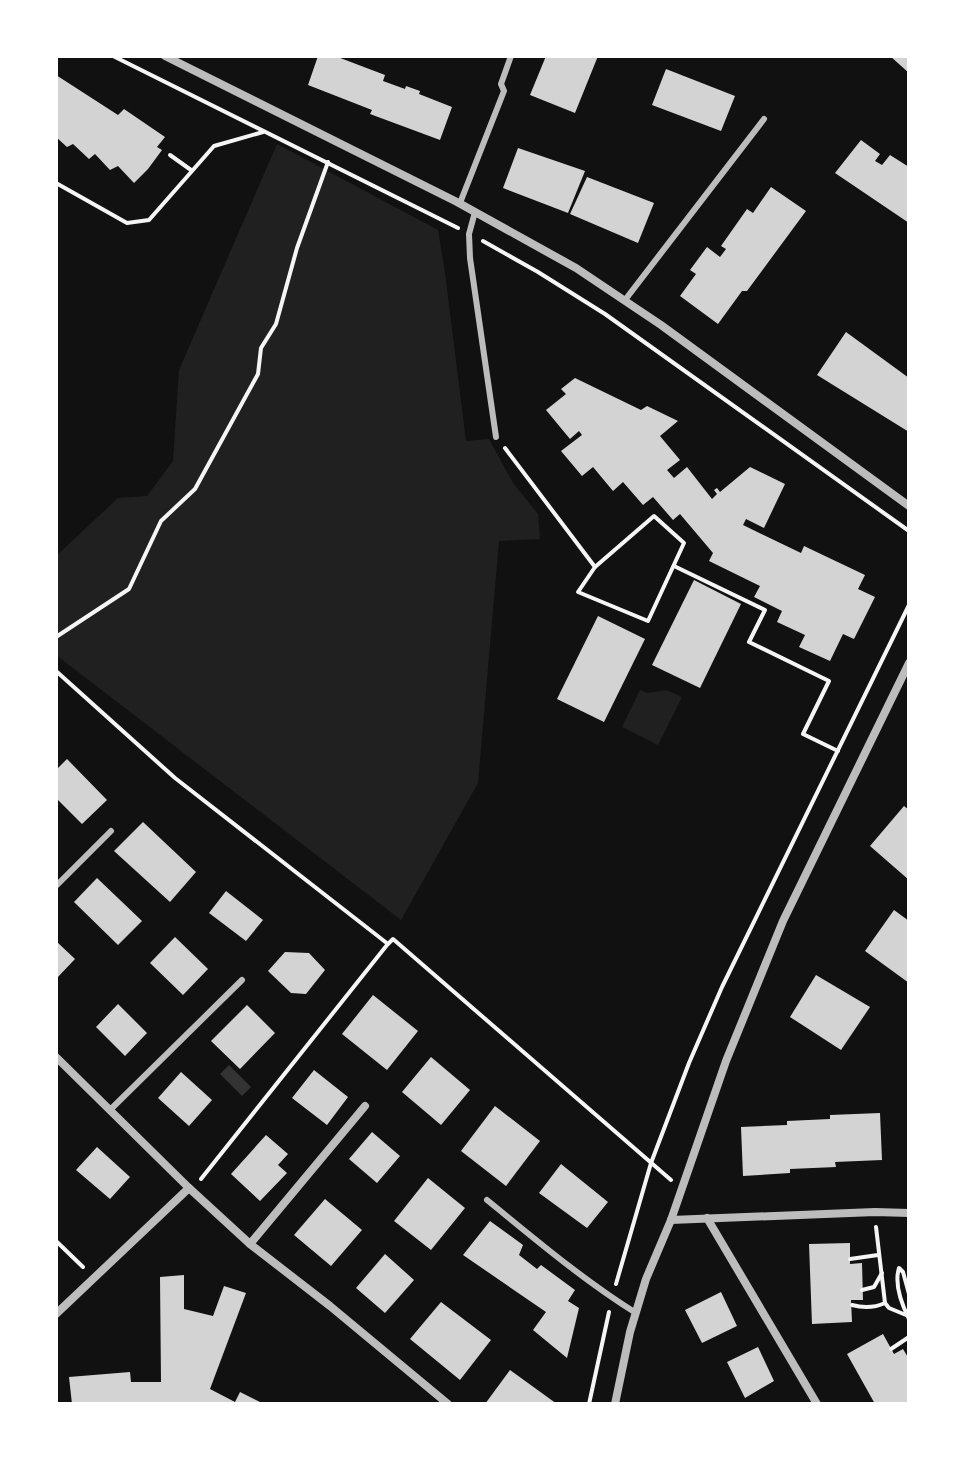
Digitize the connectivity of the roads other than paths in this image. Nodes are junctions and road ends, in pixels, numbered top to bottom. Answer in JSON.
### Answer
{"nodes":[{"id":1,"x":165,"y":56,"type":"edge"},
{"id":2,"x":511,"y":56,"type":"edge"},
{"id":3,"x":764,"y":119,"type":"dead end"},
{"id":4,"x":460,"y":203,"type":"junction"},
{"id":5,"x":475,"y":212,"type":"junction"},
{"id":6,"x":625,"y":300,"type":"junction"},
{"id":7,"x":496,"y":437,"type":"road end"},
{"id":8,"x":909,"y":506,"type":"edge"},
{"id":9,"x":909,"y":663,"type":"edge"},
{"id":10,"x":111,"y":831,"type":"dead end"},
{"id":11,"x":56,"y":886,"type":"edge"},
{"id":12,"x":242,"y":980,"type":"dead end"},
{"id":13,"x":56,"y":1057,"type":"edge"},
{"id":14,"x":365,"y":1106,"type":"dead end"},
{"id":15,"x":110,"y":1110,"type":"junction"},
{"id":16,"x":190,"y":1189,"type":"junction"},
{"id":17,"x":487,"y":1200,"type":"dead end"},
{"id":18,"x":909,"y":1213,"type":"edge"},
{"id":19,"x":707,"y":1218,"type":"junction"},
{"id":20,"x":671,"y":1220,"type":"junction"},
{"id":21,"x":250,"y":1244,"type":"junction"},
{"id":22,"x":636,"y":1313,"type":"junction"},
{"id":23,"x":56,"y":1314,"type":"edge"},
{"id":24,"x":448,"y":1404,"type":"edge"},
{"id":25,"x":615,"y":1404,"type":"edge"},
{"id":26,"x":817,"y":1404,"type":"edge"}],
"edges":[{"from":1,"to":4,"type":"street"},
{"from":2,"to":4,"type":"lane"},
{"from":3,"to":6,"type":"lane"},
{"from":4,"to":5,"type":"street"},
{"from":5,"to":6,"type":"street"},
{"from":5,"to":7,"type":"lane"},
{"from":6,"to":8,"type":"street"},
{"from":9,"to":20,"type":"street"},
{"from":10,"to":11,"type":"lane"},
{"from":12,"to":15,"type":"lane"},
{"from":13,"to":15,"type":"street"},
{"from":14,"to":21,"type":"street"},
{"from":15,"to":16,"type":"street"},
{"from":16,"to":21,"type":"street"},
{"from":16,"to":23,"type":"street"},
{"from":17,"to":22,"type":"lane"},
{"from":18,"to":19,"type":"street"},
{"from":19,"to":20,"type":"street"},
{"from":19,"to":26,"type":"street"},
{"from":20,"to":22,"type":"street"},
{"from":21,"to":24,"type":"street"},
{"from":22,"to":25,"type":"street"}]}
